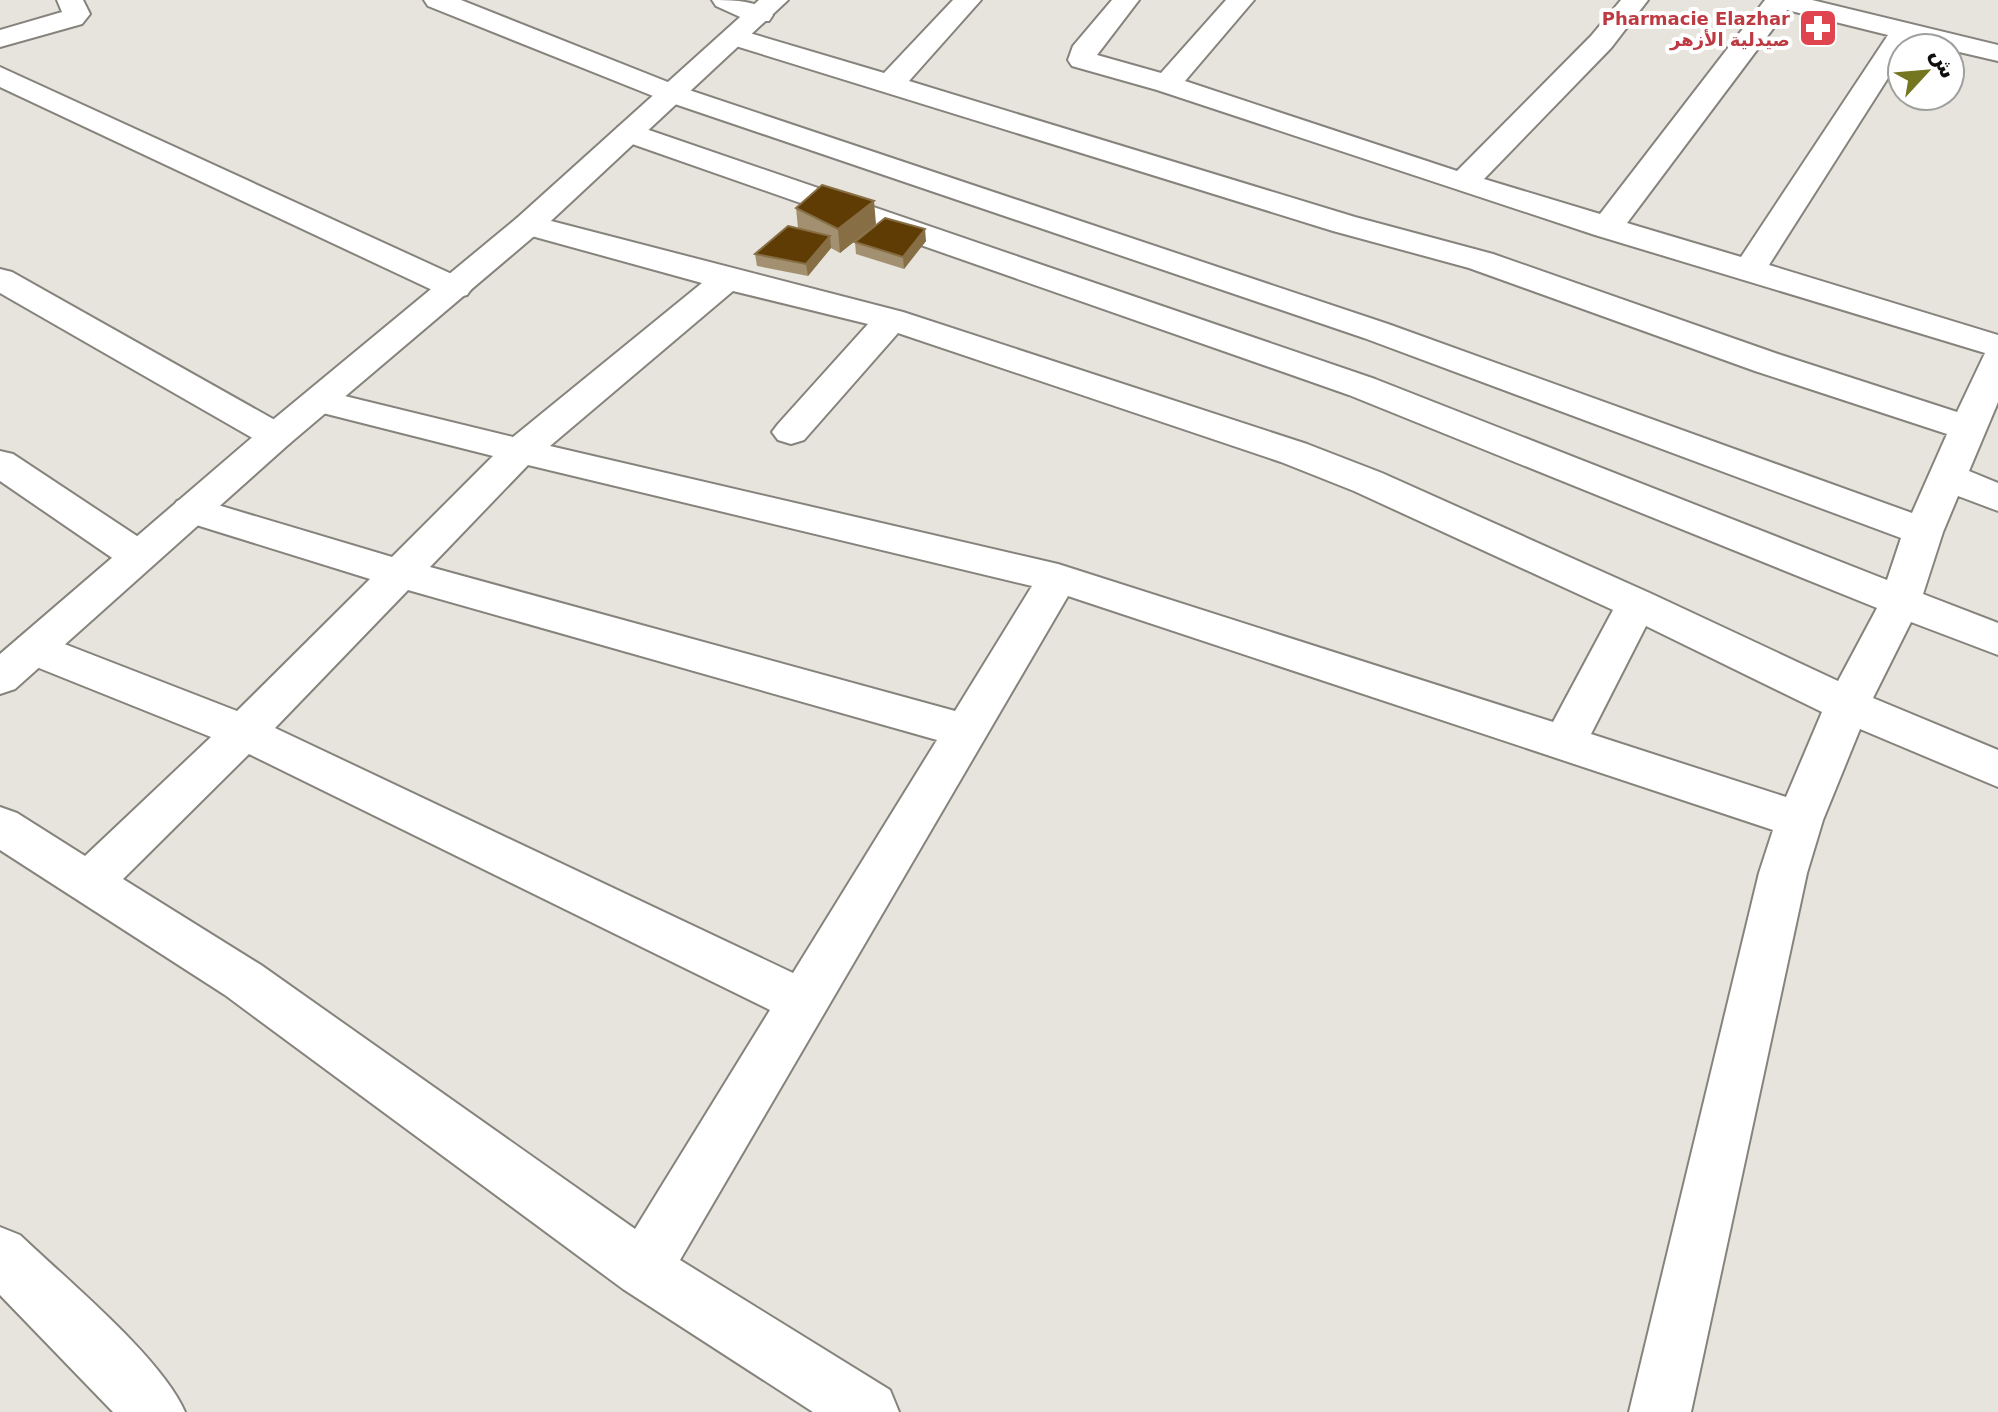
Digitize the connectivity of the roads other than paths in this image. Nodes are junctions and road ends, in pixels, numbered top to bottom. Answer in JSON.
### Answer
{"nodes":[{"id":1,"x":70,"y":0,"type":"edge"},
{"id":2,"x":437,"y":0,"type":"edge"},
{"id":3,"x":725,"y":0,"type":"edge"},
{"id":4,"x":968,"y":0,"type":"edge"},
{"id":5,"x":1126,"y":0,"type":"edge"},
{"id":6,"x":1241,"y":0,"type":"edge"},
{"id":7,"x":1635,"y":0,"type":"edge"},
{"id":8,"x":1780,"y":0,"type":"edge"},
{"id":9,"x":756,"y":17,"type":"edge"},
{"id":10,"x":1905,"y":30,"type":"junction"},
{"id":11,"x":0,"y":39,"type":"edge"},
{"id":12,"x":1998,"y":53,"type":"edge"},
{"id":13,"x":0,"y":76,"type":"edge"},
{"id":14,"x":890,"y":84,"type":"junction"},
{"id":15,"x":1167,"y":84,"type":"junction"},
{"id":16,"x":673,"y":94,"type":"junction"},
{"id":17,"x":629,"y":133,"type":"junction"},
{"id":18,"x":1463,"y":183,"type":"junction"},
{"id":19,"x":528,"y":225,"type":"junction"},
{"id":20,"x":1606,"y":228,"type":"junction"},
{"id":21,"x":739,"y":269,"type":"junction"},
{"id":22,"x":1748,"y":272,"type":"junction"},
{"id":23,"x":0,"y":279,"type":"edge"},
{"id":24,"x":455,"y":288,"type":"junction"},
{"id":25,"x":891,"y":319,"type":"junction"},
{"id":26,"x":1998,"y":346,"type":"edge"},
{"id":27,"x":1998,"y":360,"type":"edge"},
{"id":28,"x":320,"y":401,"type":"junction"},
{"id":29,"x":1968,"y":428,"type":"junction"},
{"id":30,"x":791,"y":432,"type":"dead end"},
{"id":31,"x":276,"y":436,"type":"junction"},
{"id":32,"x":520,"y":451,"type":"junction"},
{"id":33,"x":3,"y":468,"type":"edge"},
{"id":34,"x":1947,"y":477,"type":"junction"},
{"id":35,"x":1998,"y":498,"type":"edge"},
{"id":36,"x":191,"y":510,"type":"junction"},
{"id":37,"x":1923,"y":532,"type":"junction"},
{"id":38,"x":138,"y":556,"type":"junction"},
{"id":39,"x":399,"y":573,"type":"junction"},
{"id":40,"x":1058,"y":578,"type":"junction"},
{"id":41,"x":1900,"y":603,"type":"junction"},
{"id":42,"x":1637,"y":604,"type":"junction"},
{"id":43,"x":1998,"y":640,"type":"edge"},
{"id":44,"x":34,"y":649,"type":"junction"},
{"id":45,"x":0,"y":678,"type":"edge"},
{"id":46,"x":1847,"y":705,"type":"junction"},
{"id":47,"x":966,"y":731,"type":"junction"},
{"id":48,"x":244,"y":732,"type":"junction"},
{"id":49,"x":1564,"y":743,"type":"junction"},
{"id":50,"x":1998,"y":769,"type":"edge"},
{"id":51,"x":1800,"y":820,"type":"junction"},
{"id":52,"x":0,"y":826,"type":"edge"},
{"id":53,"x":89,"y":882,"type":"junction"},
{"id":54,"x":803,"y":1002,"type":"junction"},
{"id":55,"x":0,"y":1255,"type":"edge"},
{"id":56,"x":643,"y":1269,"type":"junction"},
{"id":57,"x":154,"y":1412,"type":"edge"},
{"id":58,"x":868,"y":1412,"type":"edge"},
{"id":59,"x":1660,"y":1412,"type":"edge"}],
"edges":[{"from":1,"to":11,"type":"street"},
{"from":2,"to":16,"type":"street"},
{"from":3,"to":9,"type":"street"},
{"from":4,"to":14,"type":"street"},
{"from":5,"to":15,"type":"street"},
{"from":6,"to":15,"type":"street"},
{"from":7,"to":18,"type":"street"},
{"from":8,"to":10,"type":"street"},
{"from":8,"to":20,"type":"street"},
{"from":9,"to":14,"type":"street"},
{"from":9,"to":16,"type":"street"},
{"from":10,"to":12,"type":"street"},
{"from":10,"to":22,"type":"street"},
{"from":13,"to":24,"type":"street"},
{"from":14,"to":29,"type":"street"},
{"from":15,"to":18,"type":"street"},
{"from":16,"to":17,"type":"street"},
{"from":16,"to":37,"type":"street"},
{"from":17,"to":19,"type":"street"},
{"from":17,"to":41,"type":"street"},
{"from":18,"to":20,"type":"street"},
{"from":19,"to":21,"type":"street"},
{"from":19,"to":24,"type":"street"},
{"from":20,"to":22,"type":"street"},
{"from":21,"to":25,"type":"street"},
{"from":21,"to":32,"type":"street"},
{"from":22,"to":26,"type":"street"},
{"from":23,"to":31,"type":"street"},
{"from":24,"to":28,"type":"street"},
{"from":25,"to":30,"type":"street"},
{"from":25,"to":42,"type":"street"},
{"from":27,"to":29,"type":"street"},
{"from":28,"to":31,"type":"street"},
{"from":28,"to":32,"type":"street"},
{"from":29,"to":34,"type":"street"},
{"from":31,"to":36,"type":"street"},
{"from":32,"to":39,"type":"street"},
{"from":32,"to":40,"type":"street"},
{"from":33,"to":38,"type":"street"},
{"from":34,"to":35,"type":"street"},
{"from":34,"to":37,"type":"street"},
{"from":36,"to":38,"type":"street"},
{"from":36,"to":39,"type":"street"},
{"from":37,"to":41,"type":"street"},
{"from":38,"to":44,"type":"street"},
{"from":39,"to":47,"type":"street"},
{"from":39,"to":48,"type":"street"},
{"from":40,"to":47,"type":"street"},
{"from":40,"to":49,"type":"street"},
{"from":41,"to":43,"type":"street"},
{"from":41,"to":46,"type":"street"},
{"from":42,"to":46,"type":"street"},
{"from":42,"to":49,"type":"street"},
{"from":44,"to":45,"type":"street"},
{"from":44,"to":48,"type":"street"},
{"from":46,"to":50,"type":"street"},
{"from":46,"to":51,"type":"street"},
{"from":47,"to":54,"type":"street"},
{"from":48,"to":53,"type":"street"},
{"from":48,"to":54,"type":"street"},
{"from":49,"to":51,"type":"street"},
{"from":51,"to":59,"type":"street"},
{"from":52,"to":53,"type":"street"},
{"from":53,"to":56,"type":"street"},
{"from":54,"to":56,"type":"street"},
{"from":55,"to":57,"type":"street"},
{"from":56,"to":58,"type":"street"}]}
